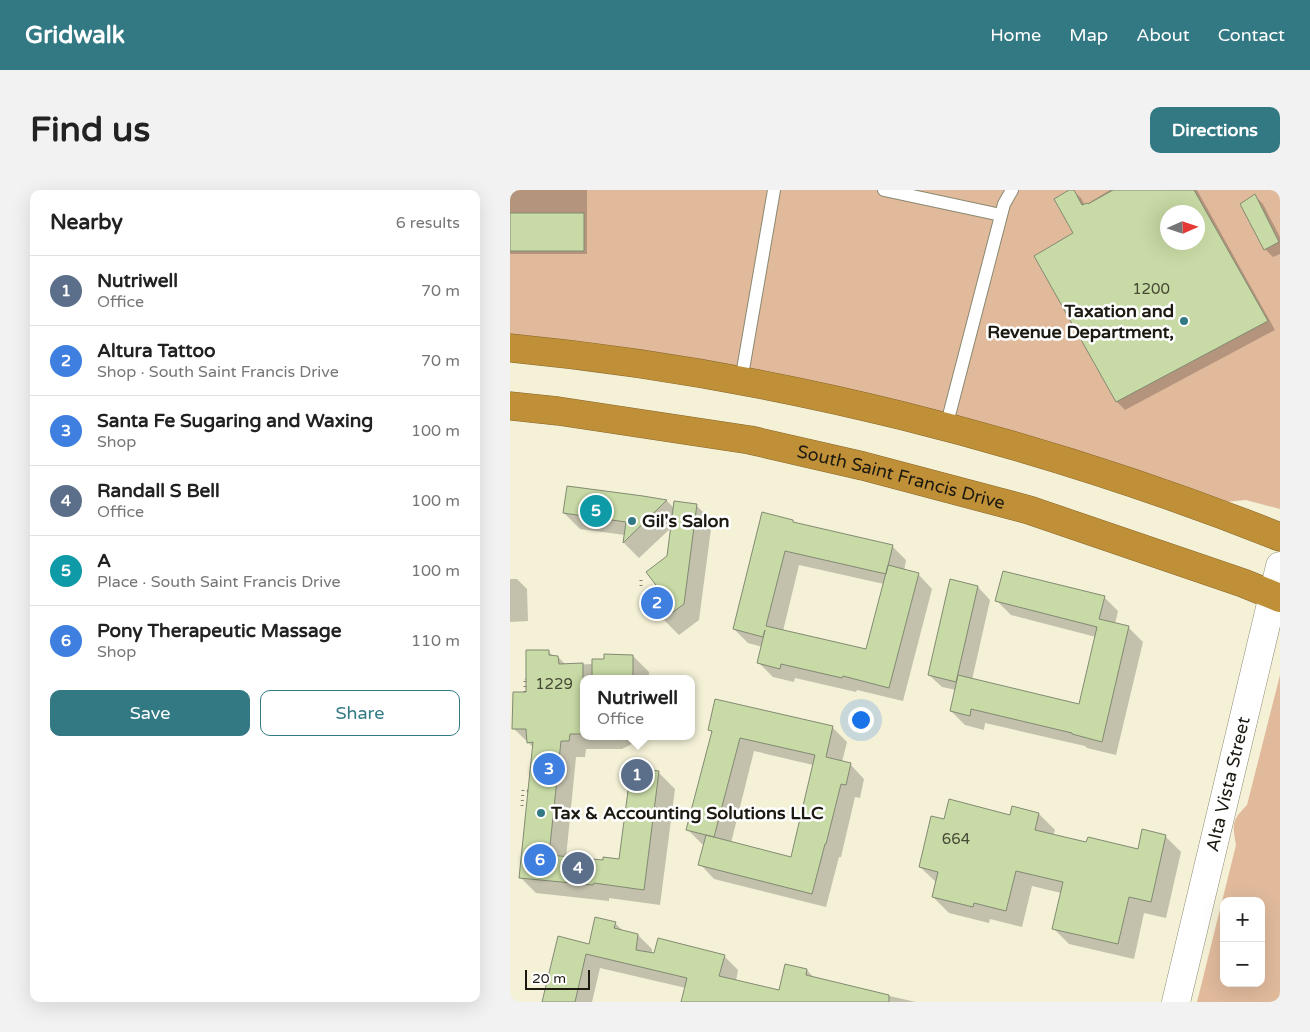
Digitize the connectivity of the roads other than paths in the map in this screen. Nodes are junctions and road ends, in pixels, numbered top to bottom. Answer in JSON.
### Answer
{"nodes":[{"id":1,"x":774,"y":190,"type":"edge"},
{"id":2,"x":884,"y":190,"type":"edge"},
{"id":3,"x":1012,"y":190,"type":"edge"},
{"id":4,"x":1001,"y":215,"type":"junction"},
{"id":5,"x":510,"y":348,"type":"edge"},
{"id":6,"x":741,"y":381,"type":"junction"},
{"id":7,"x":510,"y":406,"type":"edge"},
{"id":8,"x":946,"y":427,"type":"junction"},
{"id":9,"x":1280,"y":537,"type":"edge"},
{"id":10,"x":1280,"y":566,"type":"edge"},
{"id":11,"x":1276,"y":596,"type":"edge"},
{"id":12,"x":1176,"y":1002,"type":"edge"}],
"edges":[{"from":1,"to":6,"type":"lane"},
{"from":2,"to":4,"type":"lane"},
{"from":3,"to":4,"type":"lane"},
{"from":4,"to":8,"type":"lane"},
{"from":5,"to":6,"type":"highway"},
{"from":6,"to":8,"type":"highway"},
{"from":7,"to":11,"type":"highway","name":"South Saint Francis Drive"},
{"from":8,"to":9,"type":"highway"},
{"from":10,"to":11,"type":"street","name":"Alta Vista Street"},
{"from":11,"to":12,"type":"street","name":"Alta Vista Street"}]}
